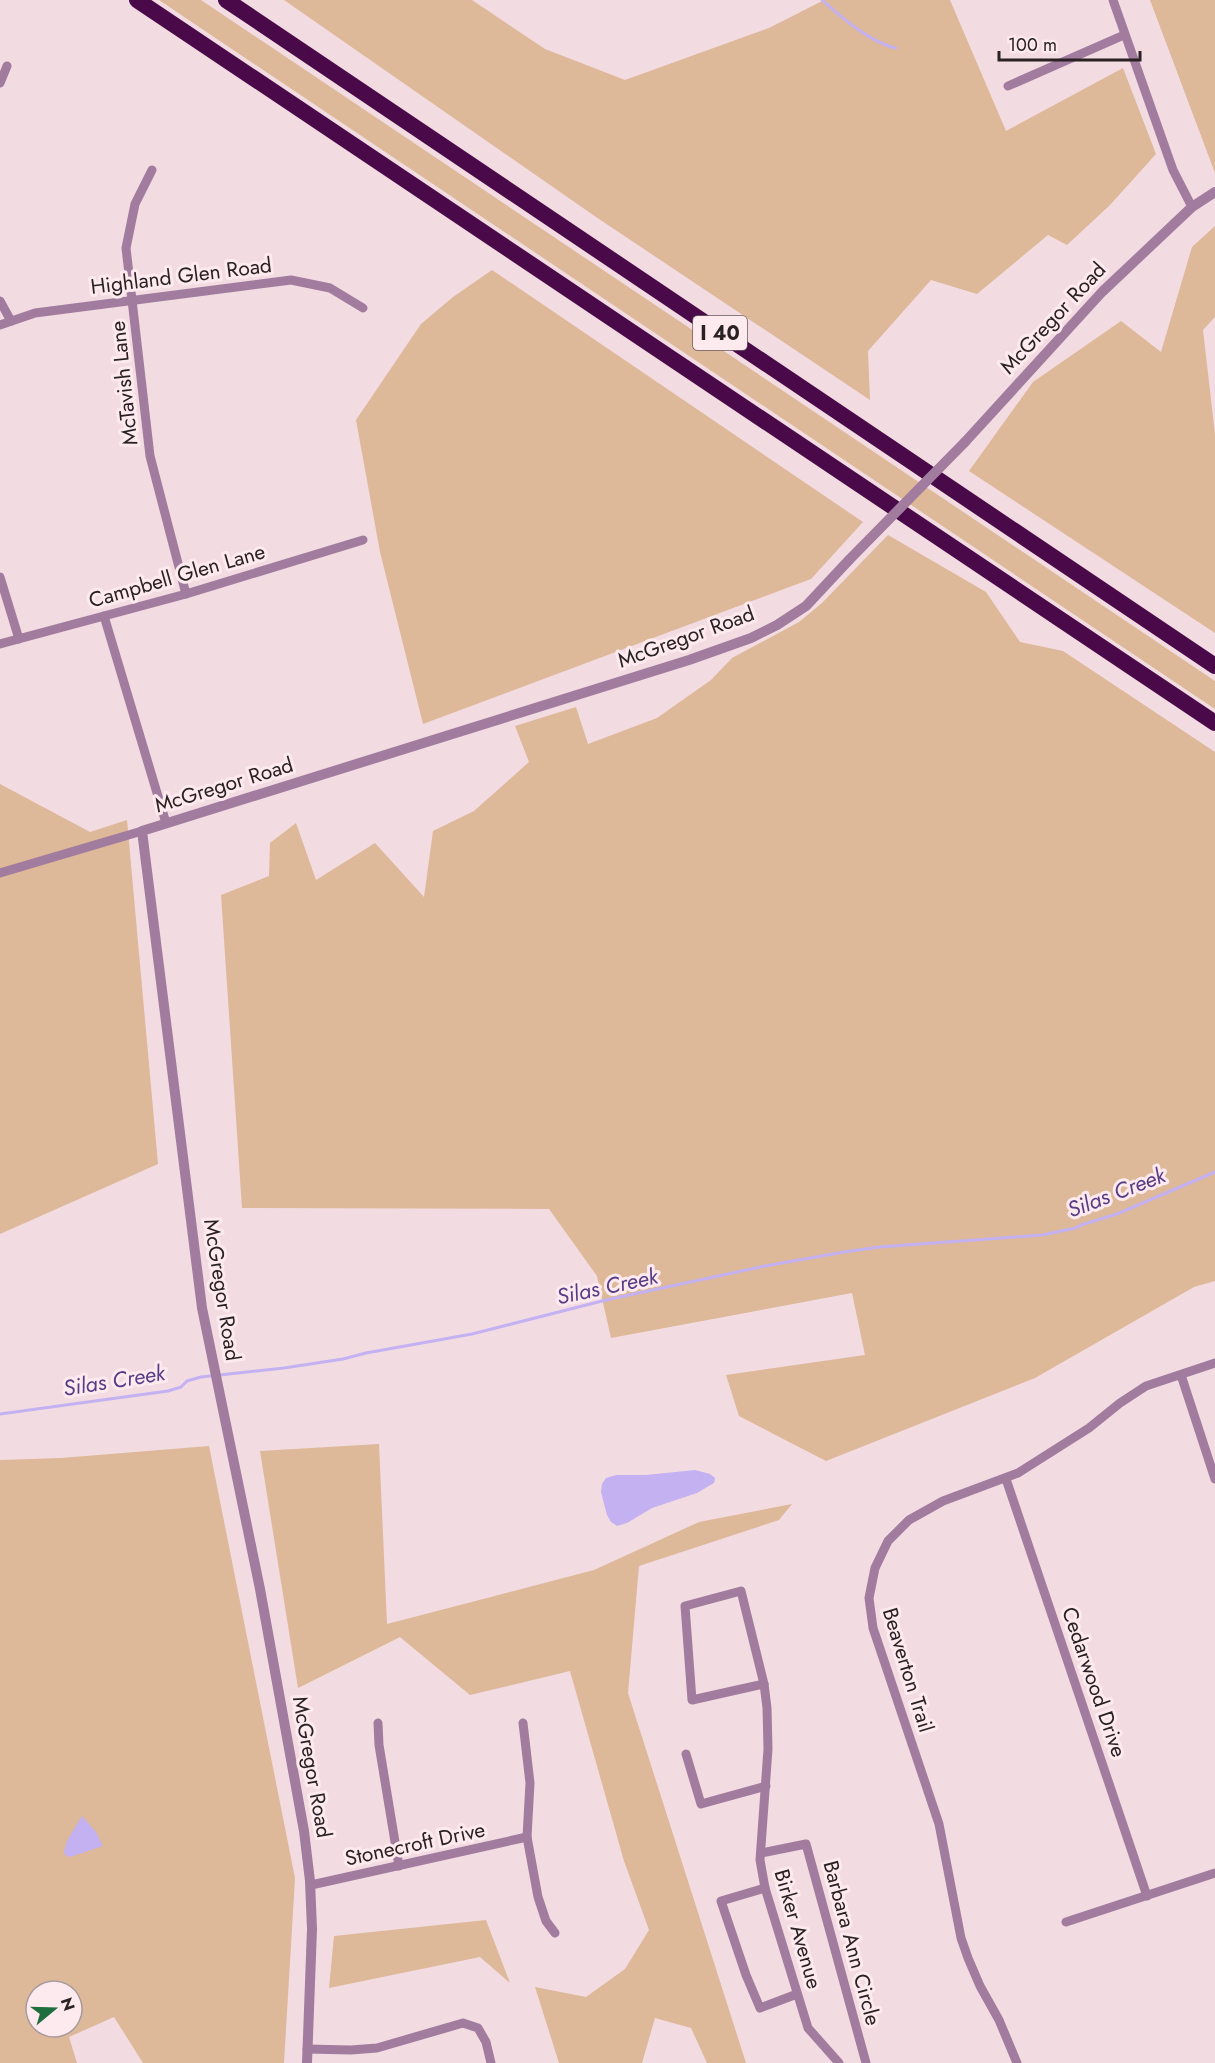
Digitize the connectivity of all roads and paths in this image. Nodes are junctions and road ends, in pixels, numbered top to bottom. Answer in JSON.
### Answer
{"nodes":[{"id":1,"x":137,"y":0,"type":"edge"},
{"id":2,"x":226,"y":0,"type":"edge"},
{"id":3,"x":1113,"y":0,"type":"edge"},
{"id":4,"x":1124,"y":35,"type":"junction"},
{"id":5,"x":7,"y":66,"type":"dead end"},
{"id":6,"x":0,"y":82,"type":"edge"},
{"id":7,"x":1008,"y":86,"type":"dead end"},
{"id":8,"x":152,"y":170,"type":"dead end"},
{"id":9,"x":1215,"y":192,"type":"edge"},
{"id":10,"x":1192,"y":207,"type":"junction"},
{"id":11,"x":134,"y":300,"type":"junction"},
{"id":12,"x":0,"y":301,"type":"edge"},
{"id":13,"x":363,"y":308,"type":"dead end"},
{"id":14,"x":11,"y":321,"type":"junction"},
{"id":15,"x":0,"y":325,"type":"edge"},
{"id":16,"x":363,"y":540,"type":"dead end"},
{"id":17,"x":0,"y":577,"type":"edge"},
{"id":18,"x":186,"y":594,"type":"junction"},
{"id":19,"x":104,"y":616,"type":"junction"},
{"id":20,"x":19,"y":639,"type":"junction"},
{"id":21,"x":0,"y":644,"type":"edge"},
{"id":22,"x":1215,"y":666,"type":"edge"},
{"id":23,"x":1215,"y":723,"type":"edge"},
{"id":24,"x":166,"y":823,"type":"junction"},
{"id":25,"x":142,"y":831,"type":"junction"},
{"id":26,"x":0,"y":873,"type":"edge"},
{"id":27,"x":1215,"y":1363,"type":"edge"},
{"id":28,"x":1181,"y":1375,"type":"junction"},
{"id":29,"x":1006,"y":1479,"type":"junction"},
{"id":30,"x":1215,"y":1479,"type":"edge"},
{"id":31,"x":764,"y":1684,"type":"junction"},
{"id":32,"x":523,"y":1722,"type":"dead end"},
{"id":33,"x":378,"y":1723,"type":"dead end"},
{"id":34,"x":686,"y":1754,"type":"dead end"},
{"id":35,"x":766,"y":1786,"type":"junction"},
{"id":36,"x":527,"y":1837,"type":"junction"},
{"id":37,"x":760,"y":1853,"type":"junction"},
{"id":38,"x":399,"y":1866,"type":"junction"},
{"id":39,"x":1215,"y":1873,"type":"edge"},
{"id":40,"x":310,"y":1885,"type":"junction"},
{"id":41,"x":765,"y":1888,"type":"junction"},
{"id":42,"x":1147,"y":1896,"type":"junction"},
{"id":43,"x":1065,"y":1922,"type":"dead end"},
{"id":44,"x":555,"y":1933,"type":"dead end"},
{"id":45,"x":796,"y":1994,"type":"junction"},
{"id":46,"x":307,"y":2049,"type":"junction"},
{"id":47,"x":307,"y":2063,"type":"edge"},
{"id":48,"x":491,"y":2063,"type":"edge"},
{"id":49,"x":839,"y":2063,"type":"edge"},
{"id":50,"x":866,"y":2063,"type":"edge"},
{"id":51,"x":1017,"y":2063,"type":"edge"}],
"edges":[{"from":1,"to":23,"type":"highway","number":"I 40"},
{"from":2,"to":22,"type":"highway","number":"I 40"},
{"from":3,"to":4,"type":"street"},
{"from":4,"to":7,"type":"street"},
{"from":4,"to":10,"type":"street"},
{"from":5,"to":6,"type":"street"},
{"from":8,"to":11,"type":"street","name":"McTavish Lane"},
{"from":9,"to":10,"type":"street","name":"McGregor Road"},
{"from":10,"to":24,"type":"street","name":"McGregor Road","bridge":true},
{"from":11,"to":13,"type":"street","name":"Highland Glen Road"},
{"from":11,"to":14,"type":"street","name":"Highland Glen Road"},
{"from":11,"to":18,"type":"street","name":"McTavish Lane"},
{"from":12,"to":14,"type":"street"},
{"from":14,"to":15,"type":"street","name":"Highland Glen Road"},
{"from":16,"to":18,"type":"street","name":"Campbell Glen Lane"},
{"from":17,"to":20,"type":"street"},
{"from":18,"to":19,"type":"street","name":"Campbell Glen Lane"},
{"from":19,"to":20,"type":"street","name":"Campbell Glen Lane"},
{"from":19,"to":24,"type":"street"},
{"from":20,"to":21,"type":"street","name":"Campbell Glen Lane"},
{"from":24,"to":25,"type":"street","name":"McGregor Road"},
{"from":25,"to":26,"type":"street"},
{"from":25,"to":40,"type":"street","name":"McGregor Road"},
{"from":27,"to":28,"type":"street","name":"Beaverton Trail"},
{"from":28,"to":29,"type":"street","name":"Beaverton Trail"},
{"from":28,"to":30,"type":"street"},
{"from":29,"to":42,"type":"street","name":"Cedarwood Drive"},
{"from":29,"to":51,"type":"street","name":"Beaverton Trail"},
{"from":31,"to":31,"type":"street","name":"Birker Avenue"},
{"from":31,"to":35,"type":"street","name":"Birker Avenue"},
{"from":32,"to":36,"type":"street"},
{"from":33,"to":38,"type":"street"},
{"from":34,"to":35,"type":"street"},
{"from":35,"to":37,"type":"street","name":"Birker Avenue"},
{"from":36,"to":38,"type":"street","name":"Stonecroft Drive"},
{"from":36,"to":44,"type":"street"},
{"from":37,"to":41,"type":"street","name":"Birker Avenue"},
{"from":37,"to":50,"type":"street","name":"Barbara Ann Circle"},
{"from":38,"to":40,"type":"street","name":"Stonecroft Drive"},
{"from":39,"to":42,"type":"street"},
{"from":40,"to":46,"type":"street","name":"McGregor Road"},
{"from":41,"to":45,"type":"street","name":"Birker Avenue"},
{"from":41,"to":45,"type":"street"},
{"from":42,"to":43,"type":"street"},
{"from":45,"to":49,"type":"street","name":"Birker Avenue"},
{"from":46,"to":47,"type":"street","name":"McGregor Road"},
{"from":46,"to":48,"type":"street"}]}
